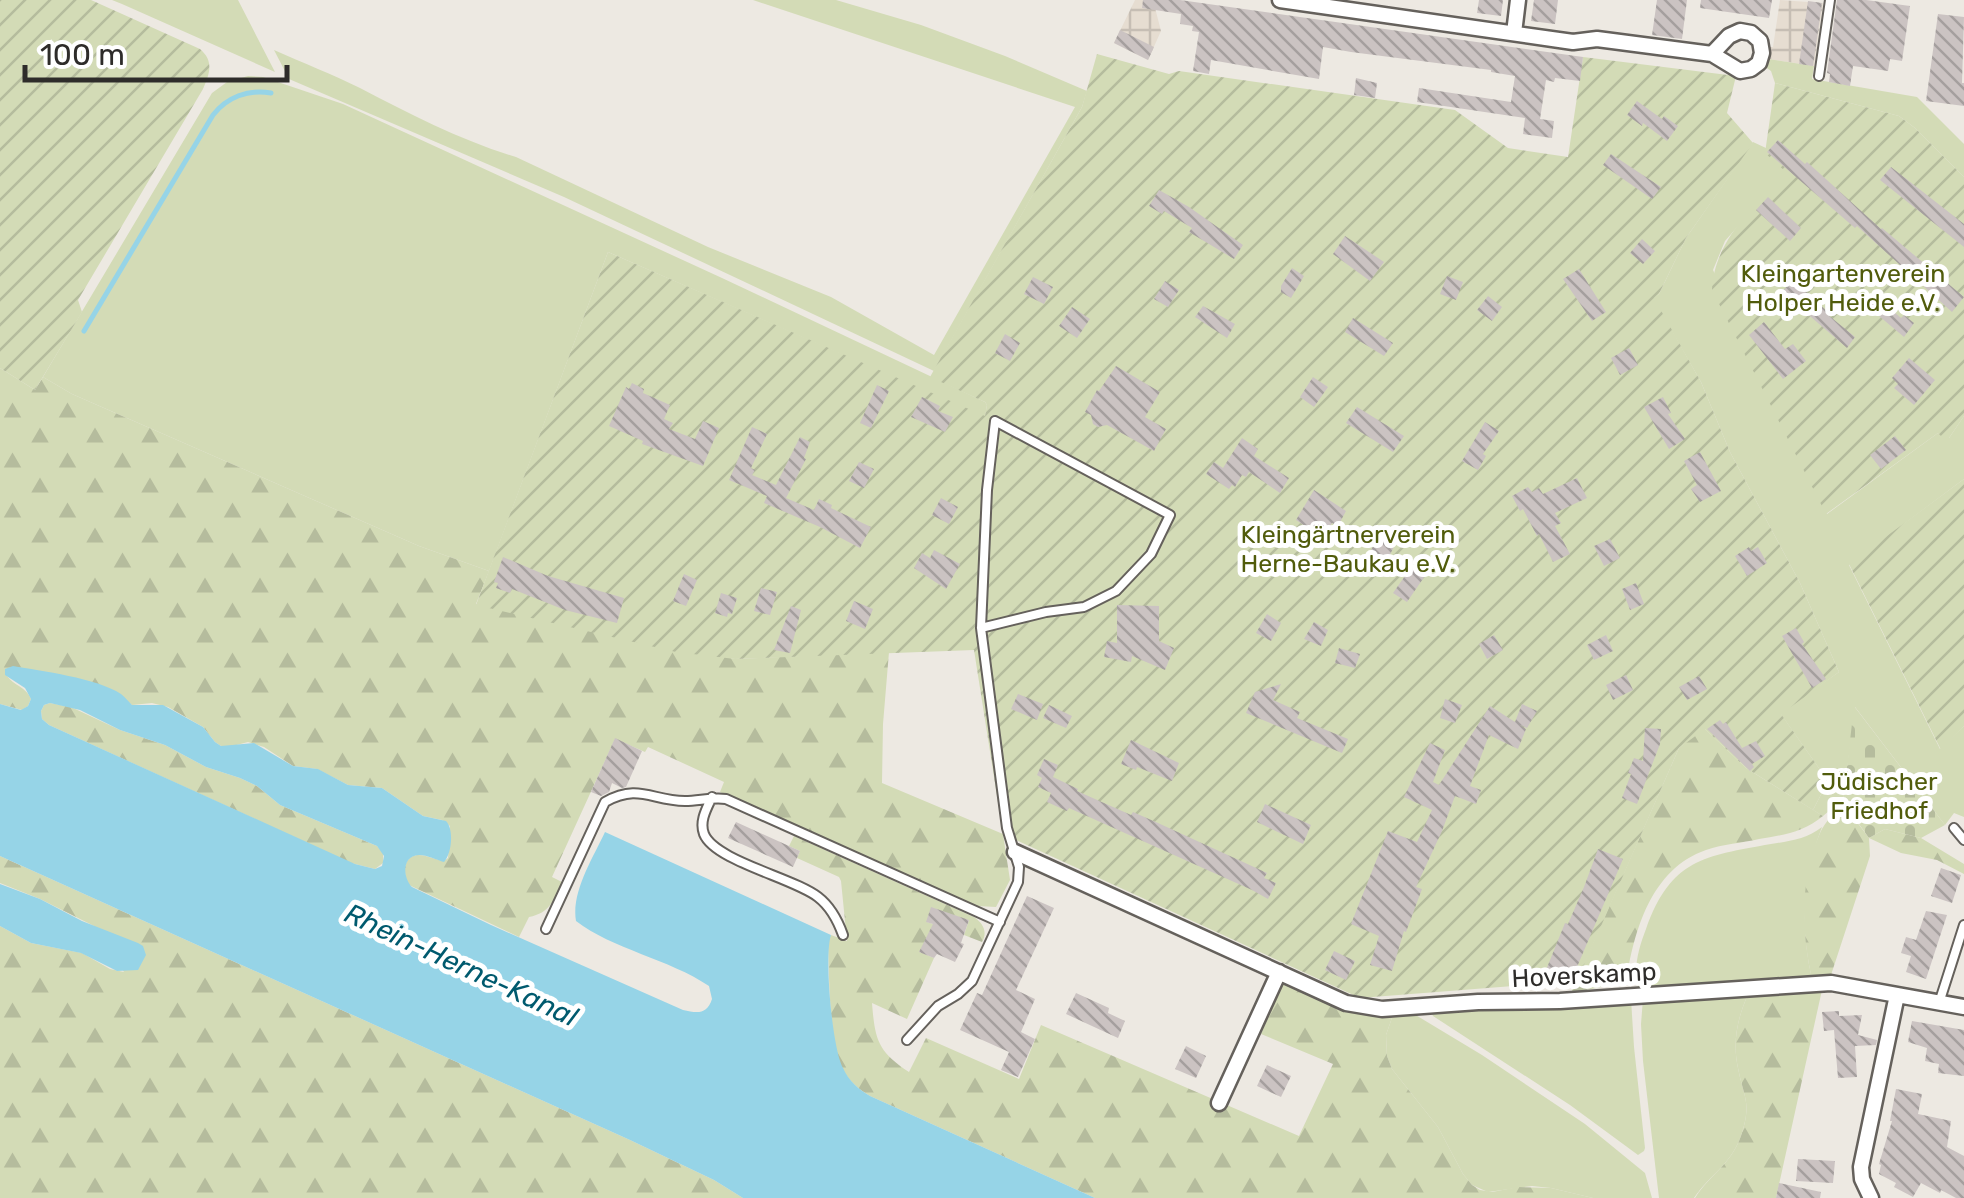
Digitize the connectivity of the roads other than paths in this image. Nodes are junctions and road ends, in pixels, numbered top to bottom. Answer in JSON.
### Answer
{"nodes":[{"id":1,"x":1280,"y":0,"type":"edge"},
{"id":2,"x":1518,"y":0,"type":"edge"},
{"id":3,"x":1830,"y":0,"type":"edge"},
{"id":4,"x":1296,"y":1,"type":"edge"},
{"id":5,"x":1514,"y":33,"type":"junction"},
{"id":6,"x":1712,"y":54,"type":"dead end"},
{"id":7,"x":1819,"y":76,"type":"dead end"},
{"id":8,"x":981,"y":628,"type":"junction"},
{"id":9,"x":712,"y":797,"type":"junction"},
{"id":10,"x":1954,"y":828,"type":"dead end"},
{"id":11,"x":1964,"y":840,"type":"edge"},
{"id":12,"x":1016,"y":852,"type":"junction"},
{"id":13,"x":1000,"y":922,"type":"junction"},
{"id":14,"x":1964,"y":925,"type":"edge"},
{"id":15,"x":546,"y":929,"type":"dead end"},
{"id":16,"x":843,"y":935,"type":"dead end"},
{"id":17,"x":1280,"y":972,"type":"junction"},
{"id":18,"x":1898,"y":995,"type":"junction"},
{"id":19,"x":1939,"y":1002,"type":"junction"},
{"id":20,"x":1964,"y":1007,"type":"edge"},
{"id":21,"x":906,"y":1040,"type":"dead end"},
{"id":22,"x":1219,"y":1103,"type":"dead end"},
{"id":23,"x":1872,"y":1198,"type":"edge"}],
"edges":[{"from":1,"to":4,"type":"street"},
{"from":2,"to":5,"type":"street"},
{"from":3,"to":7,"type":"lane"},
{"from":4,"to":5,"type":"street"},
{"from":5,"to":6,"type":"street"},
{"from":8,"to":8,"type":"lane"},
{"from":8,"to":12,"type":"lane"},
{"from":9,"to":13,"type":"lane"},
{"from":9,"to":15,"type":"lane"},
{"from":9,"to":16,"type":"lane"},
{"from":10,"to":11,"type":"lane"},
{"from":12,"to":13,"type":"lane"},
{"from":12,"to":17,"type":"street","name":"Hoverskamp"},
{"from":13,"to":21,"type":"lane"},
{"from":14,"to":19,"type":"lane"},
{"from":17,"to":18,"type":"street","name":"Hoverskamp"},
{"from":17,"to":22,"type":"street"},
{"from":18,"to":19,"type":"street","name":"Hoverskamp"},
{"from":18,"to":23,"type":"street"},
{"from":19,"to":20,"type":"street","name":"Hoverskamp"}]}
